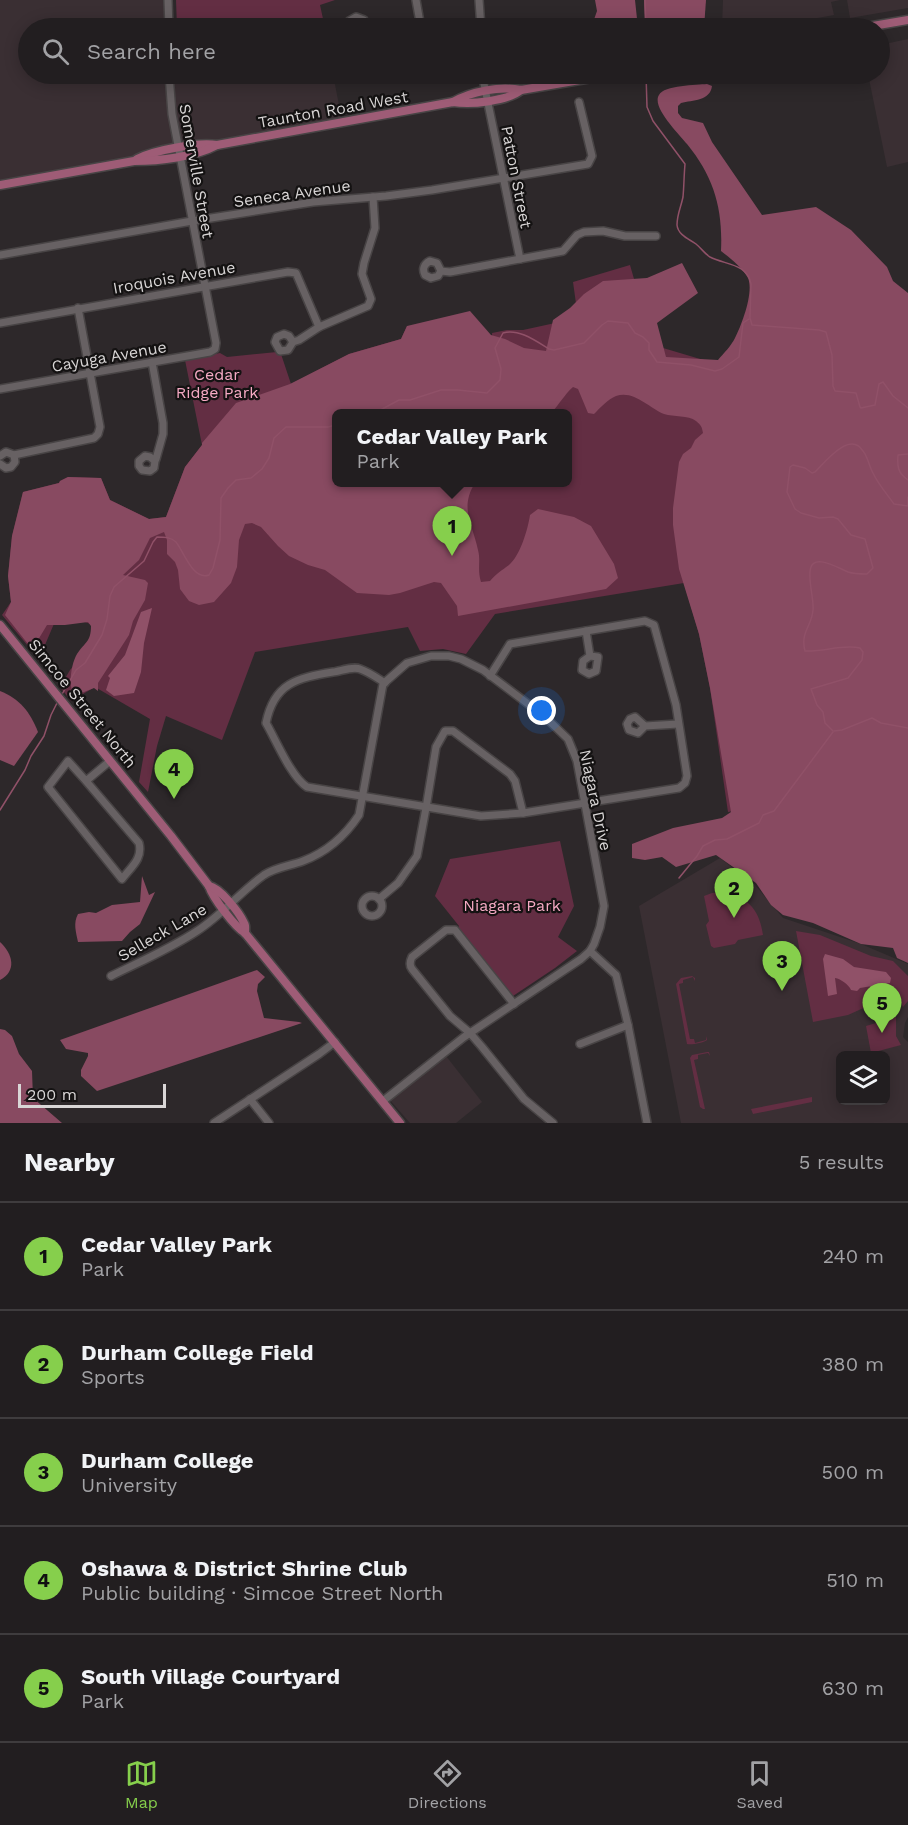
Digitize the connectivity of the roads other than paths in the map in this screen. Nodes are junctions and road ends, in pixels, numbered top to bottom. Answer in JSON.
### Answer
{"nodes":[{"id":1,"x":168,"y":0,"type":"edge"},
{"id":2,"x":416,"y":0,"type":"edge"},
{"id":3,"x":479,"y":0,"type":"edge"},
{"id":4,"x":169,"y":18,"type":"edge"},
{"id":5,"x":419,"y":18,"type":"edge"},
{"id":6,"x":480,"y":18,"type":"edge"},
{"id":7,"x":908,"y":20,"type":"edge"},
{"id":8,"x":890,"y":23,"type":"edge"},
{"id":9,"x":170,"y":84,"type":"edge"},
{"id":10,"x":484,"y":84,"type":"edge"},
{"id":11,"x":556,"y":84,"type":"edge"},
{"id":12,"x":487,"y":96,"type":"junction"},
{"id":13,"x":579,"y":102,"type":"dead end"},
{"id":14,"x":179,"y":152,"type":"junction"},
{"id":15,"x":504,"y":178,"type":"junction"},
{"id":16,"x":0,"y":185,"type":"edge"},
{"id":17,"x":373,"y":197,"type":"junction"},
{"id":18,"x":192,"y":221,"type":"junction"},
{"id":19,"x":656,"y":236,"type":"dead end"},
{"id":20,"x":0,"y":255,"type":"edge"},
{"id":21,"x":520,"y":259,"type":"junction"},
{"id":22,"x":441,"y":271,"type":"dead end"},
{"id":23,"x":205,"y":285,"type":"junction"},
{"id":24,"x":78,"y":308,"type":"junction"},
{"id":25,"x":0,"y":323,"type":"edge"},
{"id":26,"x":319,"y":327,"type":"junction"},
{"id":27,"x":293,"y":342,"type":"dead end"},
{"id":28,"x":216,"y":343,"type":"joint"},
{"id":29,"x":152,"y":362,"type":"junction"},
{"id":30,"x":90,"y":373,"type":"junction"},
{"id":31,"x":0,"y":389,"type":"edge"},
{"id":32,"x":14,"y":455,"type":"junction"},
{"id":33,"x":0,"y":456,"type":"edge"},
{"id":34,"x":155,"y":461,"type":"dead end"},
{"id":35,"x":0,"y":464,"type":"edge"},
{"id":36,"x":0,"y":625,"type":"edge"},
{"id":37,"x":586,"y":631,"type":"junction"},
{"id":38,"x":590,"y":656,"type":"dead end"},
{"id":39,"x":490,"y":676,"type":"junction"},
{"id":40,"x":385,"y":683,"type":"junction"},
{"id":41,"x":678,"y":724,"type":"junction"},
{"id":42,"x":645,"y":726,"type":"dead end"},
{"id":43,"x":110,"y":761,"type":"junction"},
{"id":44,"x":86,"y":781,"type":"junction"},
{"id":45,"x":362,"y":797,"type":"junction"},
{"id":46,"x":585,"y":803,"type":"junction"},
{"id":47,"x":426,"y":808,"type":"junction"},
{"id":48,"x":523,"y":813,"type":"junction"},
{"id":49,"x":379,"y":899,"type":"dead end"},
{"id":50,"x":228,"y":908,"type":"junction"},
{"id":51,"x":590,"y":951,"type":"junction"},
{"id":52,"x":111,"y":976,"type":"dead end"},
{"id":53,"x":514,"y":1004,"type":"junction"},
{"id":54,"x":628,"y":1026,"type":"junction"},
{"id":55,"x":470,"y":1033,"type":"junction"},
{"id":56,"x":335,"y":1042,"type":"junction"},
{"id":57,"x":580,"y":1044,"type":"dead end"},
{"id":58,"x":250,"y":1099,"type":"junction"},
{"id":59,"x":383,"y":1101,"type":"junction"},
{"id":60,"x":214,"y":1123,"type":"edge"},
{"id":61,"x":269,"y":1123,"type":"edge"},
{"id":62,"x":400,"y":1123,"type":"edge"},
{"id":63,"x":553,"y":1123,"type":"edge"},
{"id":64,"x":647,"y":1123,"type":"edge"}],
"edges":[{"from":1,"to":4,"type":"street"},
{"from":2,"to":5,"type":"street"},
{"from":3,"to":6,"type":"street"},
{"from":7,"to":8,"type":"main road"},
{"from":9,"to":14,"type":"street","name":"Somerville Street"},
{"from":10,"to":12,"type":"street","name":"Patton Street"},
{"from":11,"to":12,"type":"main road","name":"Taunton Road West"},
{"from":12,"to":14,"type":"main road","name":"Taunton Road West"},
{"from":12,"to":15,"type":"street","name":"Patton Street"},
{"from":13,"to":15,"type":"street","name":"Seneca Avenue"},
{"from":14,"to":16,"type":"main road","name":"Taunton Road West"},
{"from":14,"to":18,"type":"street","name":"Somerville Street"},
{"from":15,"to":17,"type":"street","name":"Seneca Avenue"},
{"from":15,"to":21,"type":"street","name":"Patton Street"},
{"from":17,"to":18,"type":"street","name":"Seneca Avenue"},
{"from":17,"to":26,"type":"street"},
{"from":18,"to":20,"type":"street","name":"Seneca Avenue"},
{"from":18,"to":23,"type":"street","name":"Somerville Street"},
{"from":19,"to":21,"type":"street"},
{"from":21,"to":22,"type":"street"},
{"from":23,"to":24,"type":"street","name":"Iroquois Avenue"},
{"from":23,"to":26,"type":"street","name":"Iroquois Avenue"},
{"from":23,"to":28,"type":"street","name":"Somerville Street"},
{"from":24,"to":25,"type":"street","name":"Iroquois Avenue"},
{"from":24,"to":30,"type":"street"},
{"from":26,"to":27,"type":"street"},
{"from":28,"to":29,"type":"street","name":"Cayuga Avenue"},
{"from":29,"to":30,"type":"street","name":"Cayuga Avenue"},
{"from":29,"to":34,"type":"street"},
{"from":30,"to":31,"type":"street","name":"Cayuga Avenue"},
{"from":30,"to":32,"type":"street"},
{"from":32,"to":33,"type":"street"},
{"from":32,"to":35,"type":"street"},
{"from":36,"to":43,"type":"main road","name":"Simcoe Street North"},
{"from":37,"to":38,"type":"street"},
{"from":37,"to":39,"type":"street"},
{"from":37,"to":41,"type":"street"},
{"from":39,"to":40,"type":"street","name":"Niagara Drive"},
{"from":39,"to":46,"type":"street","name":"Niagara Drive"},
{"from":40,"to":45,"type":"street"},
{"from":40,"to":45,"type":"street"},
{"from":41,"to":42,"type":"street"},
{"from":41,"to":46,"type":"street"},
{"from":43,"to":44,"type":"street"},
{"from":43,"to":50,"type":"main road","name":"Simcoe Street North"},
{"from":44,"to":44,"type":"street"},
{"from":45,"to":47,"type":"street"},
{"from":45,"to":50,"type":"street"},
{"from":46,"to":48,"type":"street"},
{"from":46,"to":51,"type":"street","name":"Niagara Drive"},
{"from":47,"to":48,"type":"street"},
{"from":47,"to":48,"type":"street"},
{"from":47,"to":49,"type":"street"},
{"from":50,"to":52,"type":"street","name":"Selleck Lane"},
{"from":50,"to":56,"type":"main road","name":"Simcoe Street North"},
{"from":51,"to":53,"type":"street"},
{"from":51,"to":54,"type":"street"},
{"from":53,"to":55,"type":"street"},
{"from":53,"to":55,"type":"street"},
{"from":54,"to":57,"type":"street"},
{"from":54,"to":64,"type":"street"},
{"from":55,"to":59,"type":"street"},
{"from":55,"to":63,"type":"street"},
{"from":56,"to":58,"type":"street"},
{"from":56,"to":59,"type":"main road","name":"Simcoe Street North"},
{"from":58,"to":60,"type":"street"},
{"from":58,"to":61,"type":"street"},
{"from":59,"to":62,"type":"main road","name":"Simcoe Street North"}]}
